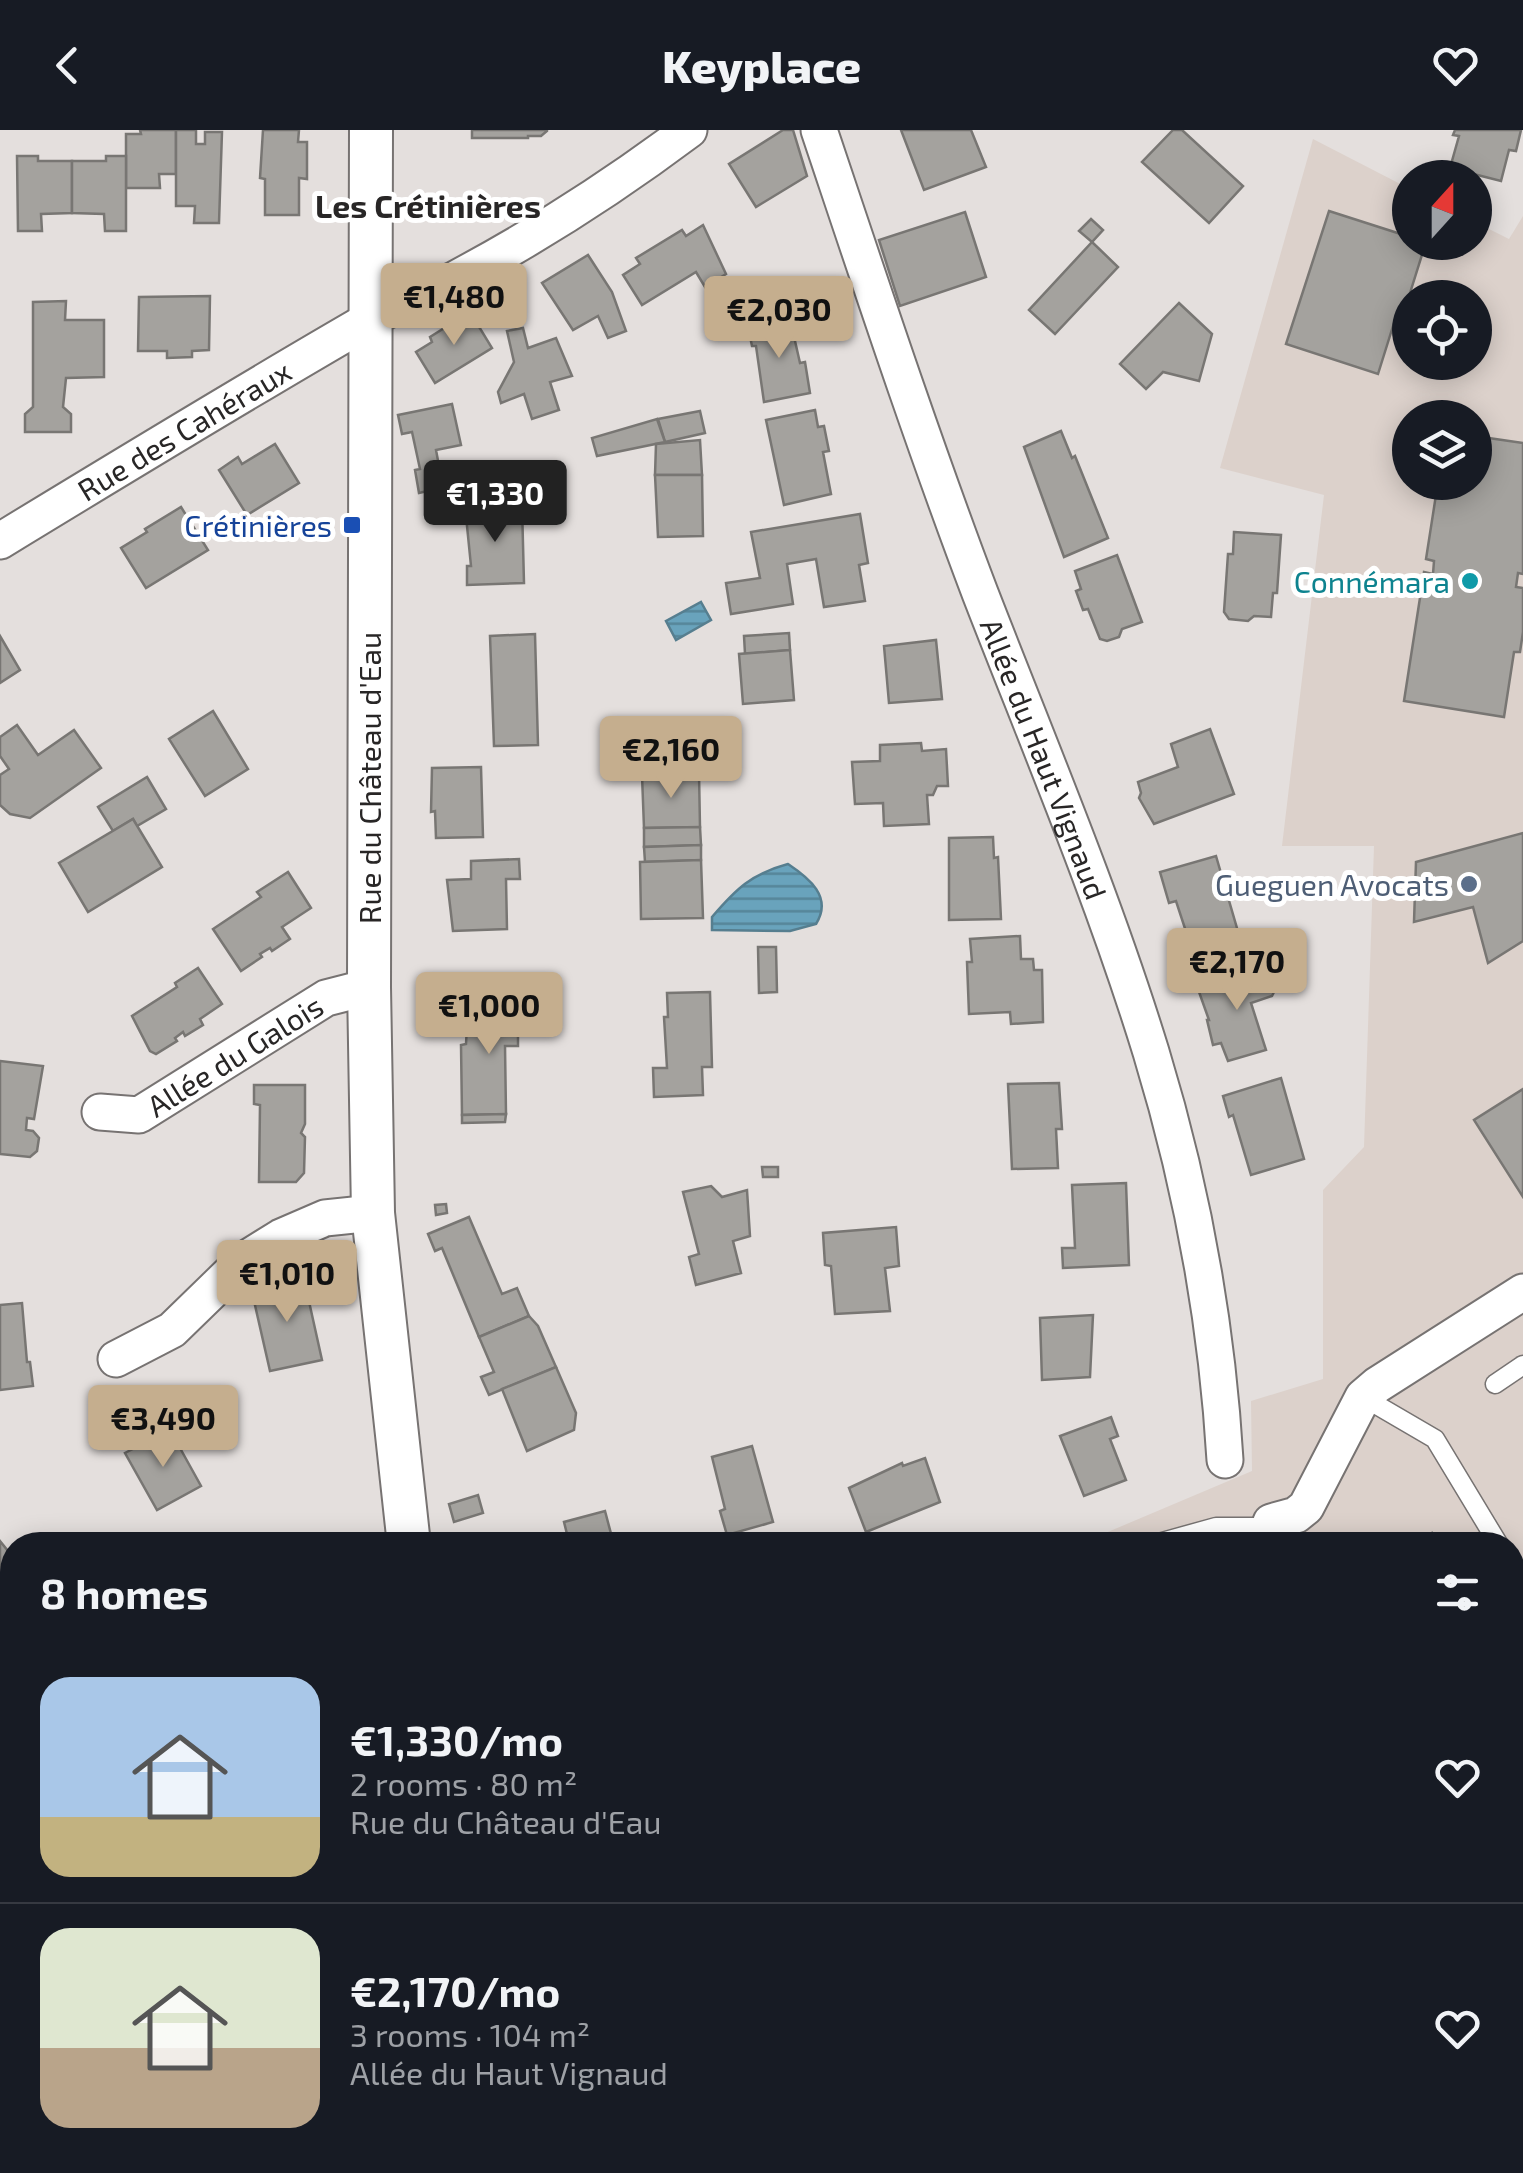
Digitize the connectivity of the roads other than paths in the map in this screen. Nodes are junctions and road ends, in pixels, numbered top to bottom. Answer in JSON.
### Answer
{"nodes":[{"id":1,"x":372,"y":130,"type":"edge"},
{"id":2,"x":689,"y":130,"type":"edge"},
{"id":3,"x":819,"y":130,"type":"edge"},
{"id":4,"x":369,"y":320,"type":"junction"},
{"id":5,"x":0,"y":541,"type":"edge"},
{"id":6,"x":369,"y":987,"type":"junction"},
{"id":7,"x":100,"y":1112,"type":"dead end"},
{"id":8,"x":373,"y":1212,"type":"junction"},
{"id":9,"x":1523,"y":1292,"type":"edge"},
{"id":10,"x":116,"y":1359,"type":"dead end"},
{"id":11,"x":1523,"y":1365,"type":"edge"},
{"id":12,"x":1495,"y":1384,"type":"dead end"},
{"id":13,"x":1363,"y":1398,"type":"junction"},
{"id":14,"x":1225,"y":1460,"type":"dead end"},
{"id":15,"x":1271,"y":1522,"type":"joint"},
{"id":16,"x":408,"y":1532,"type":"edge"},
{"id":17,"x":1198,"y":1532,"type":"edge"},
{"id":18,"x":1491,"y":1532,"type":"edge"}],
"edges":[{"from":1,"to":4,"type":"street","name":"Rue du Château d'Eau"},
{"from":2,"to":4,"type":"street","name":"Rue des Cahéraux"},
{"from":3,"to":14,"type":"street","name":"Allée du Haut Vignaud"},
{"from":4,"to":5,"type":"street","name":"Rue des Cahéraux"},
{"from":4,"to":6,"type":"street","name":"Rue du Château d'Eau"},
{"from":6,"to":7,"type":"street","name":"Allée du Galois"},
{"from":6,"to":8,"type":"street","name":"Rue du Château d'Eau"},
{"from":8,"to":10,"type":"street"},
{"from":8,"to":16,"type":"street","name":"Rue du Château d'Eau"},
{"from":9,"to":13,"type":"street"},
{"from":11,"to":12,"type":"lane"},
{"from":13,"to":15,"type":"street"},
{"from":13,"to":18,"type":"lane"},
{"from":15,"to":17,"type":"lane"}]}
